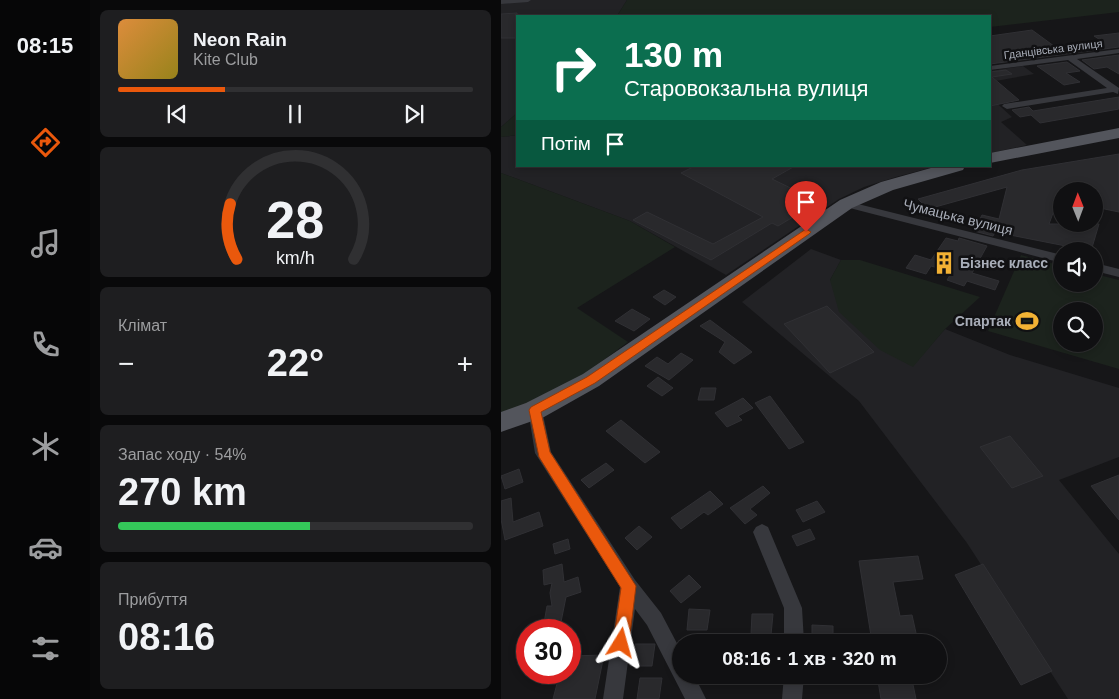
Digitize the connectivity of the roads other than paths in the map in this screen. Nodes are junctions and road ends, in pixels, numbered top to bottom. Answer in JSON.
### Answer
{"nodes":[{"id":1,"x":528,"y":0,"type":"edge"},
{"id":2,"x":501,"y":2,"type":"edge"},
{"id":3,"x":1119,"y":51,"type":"edge"},
{"id":4,"x":1070,"y":58,"type":"junction"},
{"id":5,"x":991,"y":68,"type":"edge"},
{"id":6,"x":1117,"y":90,"type":"edge"},
{"id":7,"x":1007,"y":106,"type":"dead end"},
{"id":8,"x":1119,"y":133,"type":"edge"},
{"id":9,"x":991,"y":158,"type":"edge"},
{"id":10,"x":954,"y":167,"type":"edge"},
{"id":11,"x":846,"y":204,"type":"junction"},
{"id":12,"x":1053,"y":256,"type":"edge"},
{"id":13,"x":1103,"y":269,"type":"edge"},
{"id":14,"x":1119,"y":273,"type":"edge"},
{"id":15,"x":535,"y":410,"type":"junction"},
{"id":16,"x":501,"y":422,"type":"edge"},
{"id":17,"x":762,"y":532,"type":"dead end"},
{"id":18,"x":629,"y":586,"type":"junction"},
{"id":19,"x":794,"y":634,"type":"edge"},
{"id":20,"x":672,"y":654,"type":"edge"},
{"id":21,"x":688,"y":684,"type":"edge"},
{"id":22,"x":793,"y":684,"type":"edge"},
{"id":23,"x":613,"y":699,"type":"edge"},
{"id":24,"x":696,"y":699,"type":"edge"},
{"id":25,"x":792,"y":699,"type":"edge"}],
"edges":[{"from":1,"to":2,"type":"street"},
{"from":3,"to":4,"type":"street","name":"Гданцівська вулиця"},
{"from":4,"to":5,"type":"street","name":"Гданцівська вулиця"},
{"from":4,"to":6,"type":"street"},
{"from":6,"to":7,"type":"street"},
{"from":8,"to":9,"type":"main road"},
{"from":10,"to":11,"type":"main road"},
{"from":11,"to":12,"type":"street","name":"Чумацька вулиця"},
{"from":11,"to":15,"type":"main road"},
{"from":13,"to":14,"type":"street"},
{"from":15,"to":16,"type":"main road"},
{"from":15,"to":18,"type":"street"},
{"from":17,"to":19,"type":"street"},
{"from":18,"to":20,"type":"street"},
{"from":18,"to":23,"type":"street"},
{"from":21,"to":24,"type":"street"},
{"from":22,"to":25,"type":"street"}]}
